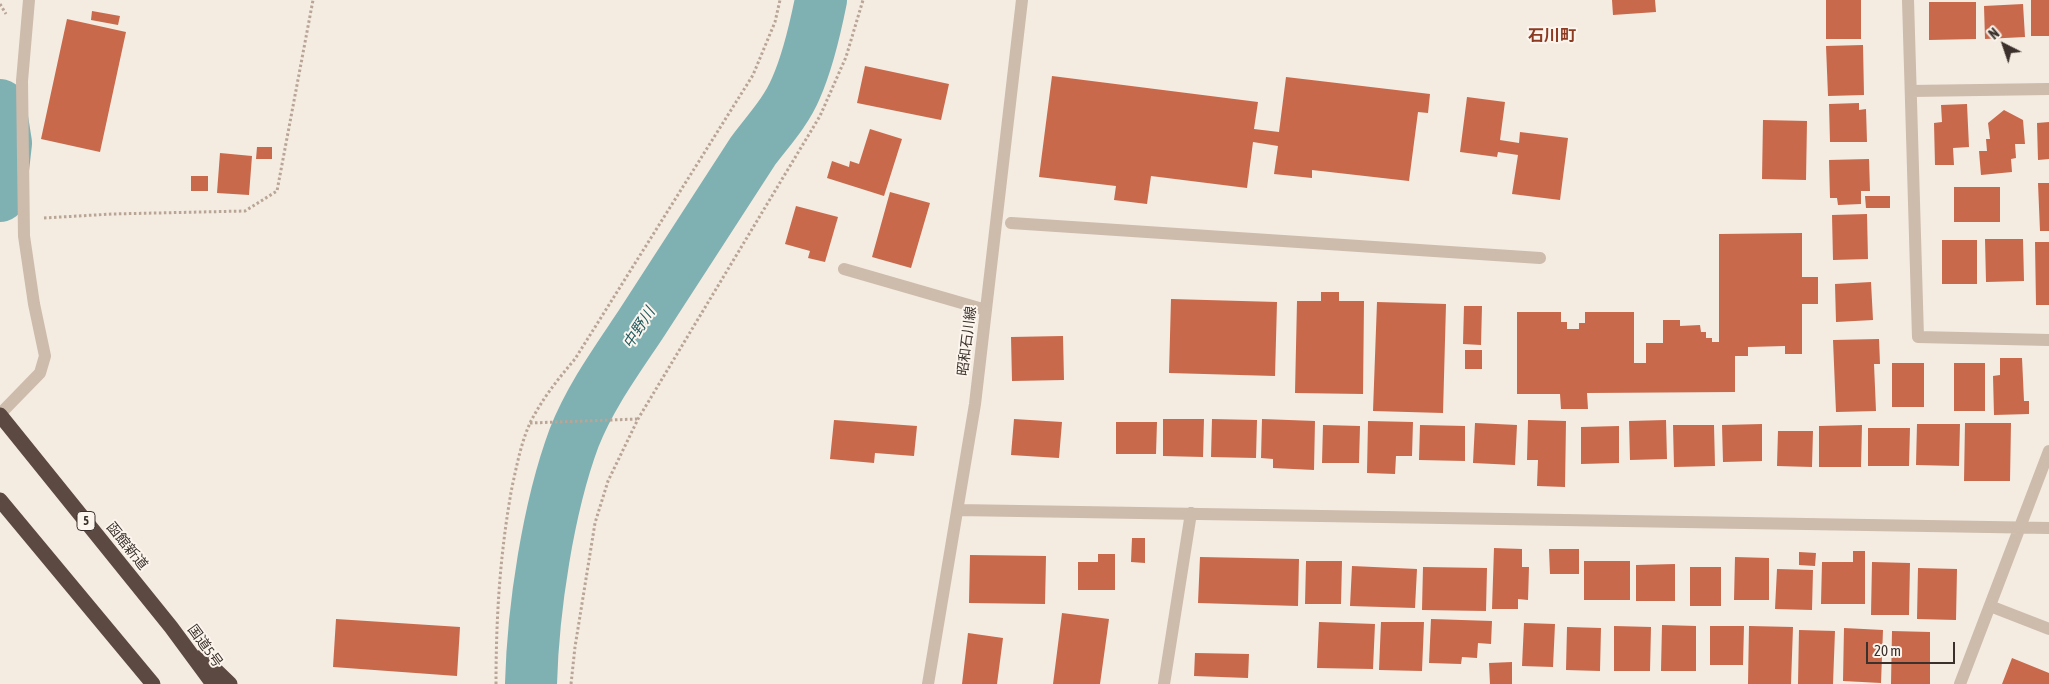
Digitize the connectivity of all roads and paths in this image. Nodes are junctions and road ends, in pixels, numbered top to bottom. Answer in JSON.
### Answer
{"nodes":[{"id":1,"x":30,"y":0,"type":"edge"},
{"id":2,"x":313,"y":0,"type":"edge"},
{"id":3,"x":780,"y":0,"type":"edge"},
{"id":4,"x":863,"y":0,"type":"edge"},
{"id":5,"x":1022,"y":0,"type":"edge"},
{"id":6,"x":1908,"y":0,"type":"edge"},
{"id":7,"x":2049,"y":89,"type":"edge"},
{"id":8,"x":1911,"y":92,"type":"junction"},
{"id":9,"x":24,"y":220,"type":"junction"},
{"id":10,"x":1011,"y":223,"type":"dead end"},
{"id":11,"x":1540,"y":258,"type":"dead end"},
{"id":12,"x":844,"y":269,"type":"dead end"},
{"id":13,"x":986,"y":310,"type":"junction"},
{"id":14,"x":2049,"y":340,"type":"edge"},
{"id":15,"x":0,"y":415,"type":"edge"},
{"id":16,"x":638,"y":419,"type":"junction"},
{"id":17,"x":530,"y":423,"type":"junction"},
{"id":18,"x":2049,"y":451,"type":"edge"},
{"id":19,"x":0,"y":500,"type":"edge"},
{"id":20,"x":958,"y":510,"type":"junction"},
{"id":21,"x":1191,"y":513,"type":"junction"},
{"id":22,"x":2020,"y":528,"type":"junction"},
{"id":23,"x":2049,"y":528,"type":"edge"},
{"id":24,"x":1990,"y":606,"type":"junction"},
{"id":25,"x":171,"y":627,"type":"junction"},
{"id":26,"x":2049,"y":628,"type":"edge"},
{"id":27,"x":153,"y":684,"type":"edge"},
{"id":28,"x":212,"y":684,"type":"edge"},
{"id":29,"x":230,"y":684,"type":"edge"},
{"id":30,"x":496,"y":684,"type":"edge"},
{"id":31,"x":571,"y":684,"type":"edge"},
{"id":32,"x":928,"y":684,"type":"edge"},
{"id":33,"x":1164,"y":684,"type":"edge"},
{"id":34,"x":1960,"y":684,"type":"edge"}],
"edges":[{"from":1,"to":9,"type":"street"},
{"from":2,"to":9,"type":"path"},
{"from":3,"to":17,"type":"path"},
{"from":4,"to":16,"type":"path"},
{"from":5,"to":13,"type":"street","name":"昭和石川線"},
{"from":6,"to":8,"type":"street"},
{"from":7,"to":8,"type":"street"},
{"from":8,"to":14,"type":"street"},
{"from":9,"to":15,"type":"street"},
{"from":10,"to":11,"type":"street"},
{"from":12,"to":13,"type":"street"},
{"from":13,"to":20,"type":"street","name":"昭和石川線"},
{"from":15,"to":25,"type":"highway","name":"函館新道","number":"5"},
{"from":16,"to":17,"type":"path"},
{"from":16,"to":31,"type":"path"},
{"from":17,"to":30,"type":"path"},
{"from":18,"to":22,"type":"street"},
{"from":19,"to":27,"type":"highway"},
{"from":20,"to":21,"type":"street"},
{"from":20,"to":32,"type":"street","name":"昭和石川線"},
{"from":21,"to":22,"type":"street"},
{"from":21,"to":33,"type":"street"},
{"from":22,"to":23,"type":"street"},
{"from":22,"to":24,"type":"street"},
{"from":24,"to":26,"type":"street"},
{"from":24,"to":34,"type":"street"},
{"from":25,"to":28,"type":"highway","name":"国道5号","number":"5"},
{"from":25,"to":29,"type":"highway","number":"5"}]}
